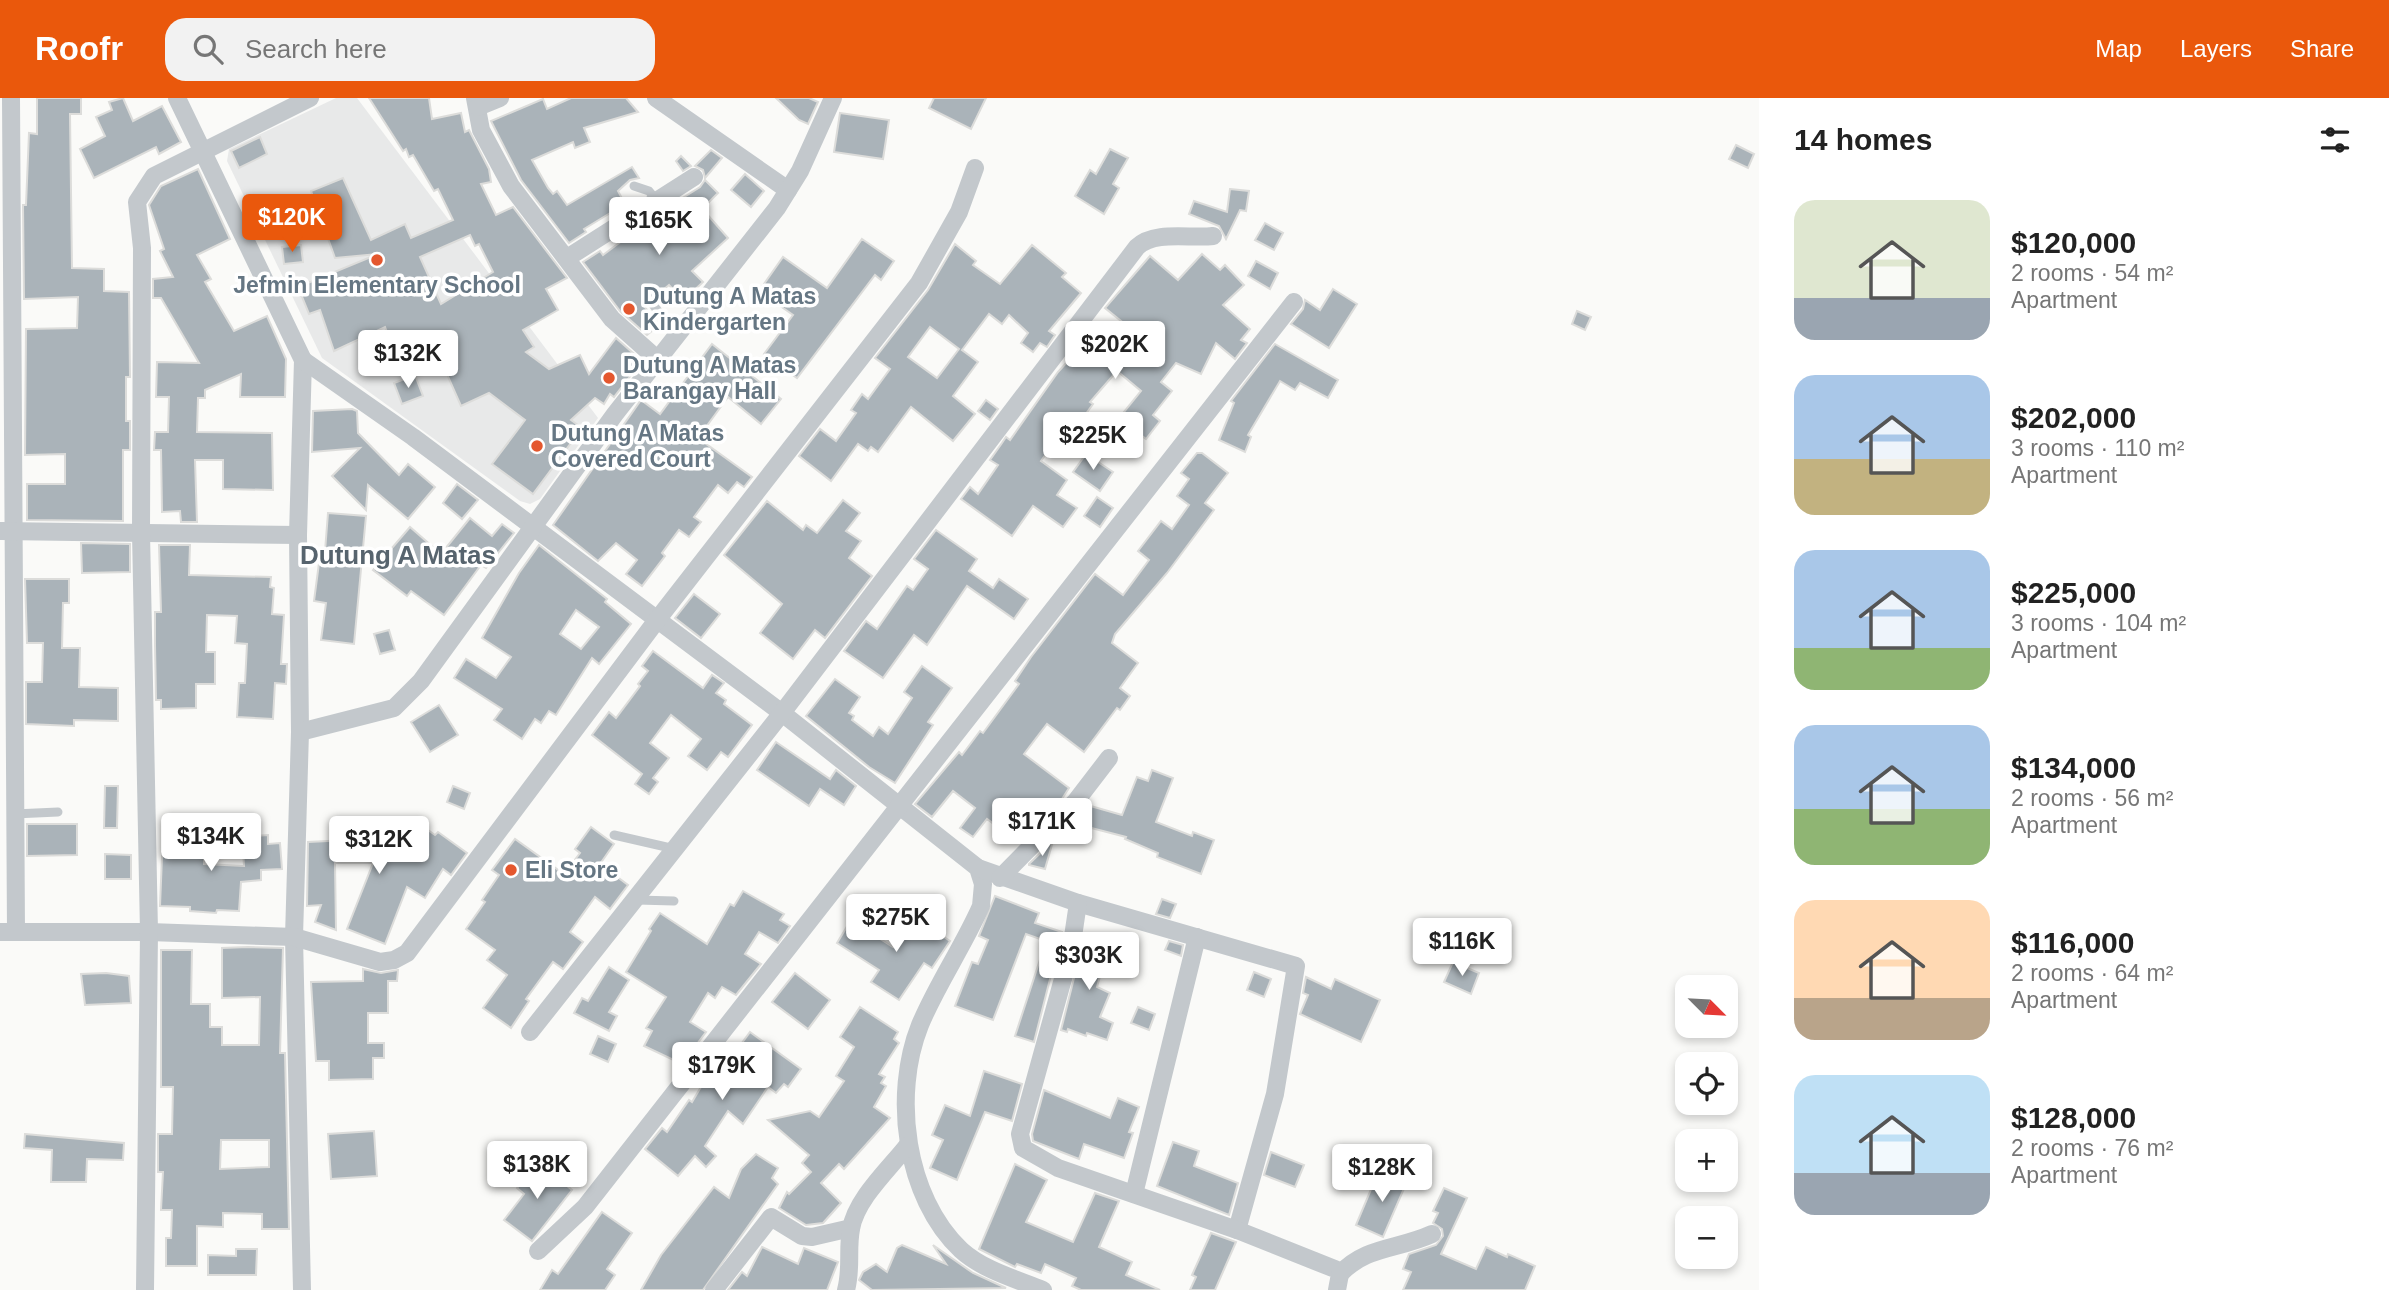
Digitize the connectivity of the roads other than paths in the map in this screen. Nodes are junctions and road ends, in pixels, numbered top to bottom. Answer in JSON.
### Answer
{"nodes":[{"id":1,"x":11,"y":98,"type":"edge"},
{"id":2,"x":177,"y":98,"type":"edge"},
{"id":3,"x":310,"y":98,"type":"edge"},
{"id":4,"x":500,"y":98,"type":"edge"},
{"id":5,"x":656,"y":98,"type":"edge"},
{"id":6,"x":833,"y":98,"type":"edge"},
{"id":7,"x":477,"y":103,"type":"edge"},
{"id":8,"x":205,"y":150,"type":"junction"},
{"id":9,"x":975,"y":168,"type":"dead end"},
{"id":10,"x":694,"y":177,"type":"dead end"},
{"id":11,"x":634,"y":186,"type":"dead end"},
{"id":12,"x":788,"y":190,"type":"junction"},
{"id":13,"x":659,"y":202,"type":"junction"},
{"id":14,"x":1213,"y":236,"type":"dead end"},
{"id":15,"x":567,"y":258,"type":"junction"},
{"id":16,"x":1294,"y":302,"type":"dead end"},
{"id":17,"x":652,"y":303,"type":"dead end"},
{"id":18,"x":675,"y":335,"type":"junction"},
{"id":19,"x":657,"y":359,"type":"junction"},
{"id":20,"x":303,"y":360,"type":"junction"},
{"id":21,"x":535,"y":528,"type":"junction"},
{"id":22,"x":6,"y":531,"type":"edge"},
{"id":23,"x":141,"y":533,"type":"junction"},
{"id":24,"x":298,"y":535,"type":"junction"},
{"id":25,"x":657,"y":620,"type":"junction"},
{"id":26,"x":782,"y":713,"type":"junction"},
{"id":27,"x":300,"y":732,"type":"junction"},
{"id":28,"x":1109,"y":758,"type":"dead end"},
{"id":29,"x":899,"y":804,"type":"junction"},
{"id":30,"x":58,"y":812,"type":"dead end"},
{"id":31,"x":15,"y":814,"type":"junction"},
{"id":32,"x":614,"y":835,"type":"dead end"},
{"id":33,"x":675,"y":849,"type":"junction"},
{"id":34,"x":978,"y":868,"type":"junction"},
{"id":35,"x":1000,"y":878,"type":"junction"},
{"id":36,"x":635,"y":900,"type":"junction"},
{"id":37,"x":674,"y":901,"type":"dead end"},
{"id":38,"x":1078,"y":903,"type":"junction"},
{"id":39,"x":8,"y":932,"type":"edge"},
{"id":40,"x":149,"y":932,"type":"junction"},
{"id":41,"x":294,"y":937,"type":"junction"},
{"id":42,"x":1196,"y":937,"type":"junction"},
{"id":43,"x":530,"y":1032,"type":"dead end"},
{"id":44,"x":907,"y":1146,"type":"junction"},
{"id":45,"x":1134,"y":1194,"type":"junction"},
{"id":46,"x":851,"y":1228,"type":"junction"},
{"id":47,"x":1237,"y":1230,"type":"junction"},
{"id":48,"x":1432,"y":1234,"type":"dead end"},
{"id":49,"x":538,"y":1251,"type":"dead end"},
{"id":50,"x":1338,"y":1282,"type":"edge"},
{"id":51,"x":145,"y":1290,"type":"edge"},
{"id":52,"x":302,"y":1290,"type":"edge"},
{"id":53,"x":714,"y":1290,"type":"edge"},
{"id":54,"x":846,"y":1290,"type":"edge"},
{"id":55,"x":1043,"y":1290,"type":"edge"}],
"edges":[{"from":1,"to":22,"type":"street"},
{"from":2,"to":8,"type":"street"},
{"from":3,"to":8,"type":"street"},
{"from":4,"to":7,"type":"street"},
{"from":5,"to":12,"type":"street"},
{"from":6,"to":12,"type":"street"},
{"from":7,"to":15,"type":"street"},
{"from":8,"to":20,"type":"street"},
{"from":8,"to":23,"type":"street"},
{"from":9,"to":25,"type":"street"},
{"from":10,"to":13,"type":"street"},
{"from":11,"to":13,"type":"lane"},
{"from":12,"to":18,"type":"street"},
{"from":13,"to":15,"type":"street"},
{"from":14,"to":26,"type":"street"},
{"from":15,"to":19,"type":"street"},
{"from":16,"to":29,"type":"street"},
{"from":17,"to":18,"type":"lane"},
{"from":18,"to":19,"type":"street"},
{"from":19,"to":21,"type":"street"},
{"from":20,"to":21,"type":"street"},
{"from":20,"to":24,"type":"street"},
{"from":21,"to":25,"type":"street"},
{"from":21,"to":27,"type":"street"},
{"from":22,"to":23,"type":"street"},
{"from":22,"to":31,"type":"street"},
{"from":23,"to":24,"type":"street"},
{"from":23,"to":40,"type":"street"},
{"from":24,"to":27,"type":"street"},
{"from":25,"to":26,"type":"street"},
{"from":25,"to":41,"type":"street"},
{"from":26,"to":29,"type":"street"},
{"from":26,"to":33,"type":"street"},
{"from":27,"to":41,"type":"street"},
{"from":28,"to":35,"type":"street"},
{"from":29,"to":34,"type":"street"},
{"from":29,"to":49,"type":"street"},
{"from":30,"to":31,"type":"lane"},
{"from":31,"to":39,"type":"street"},
{"from":32,"to":33,"type":"lane"},
{"from":33,"to":36,"type":"street"},
{"from":34,"to":35,"type":"street"},
{"from":34,"to":44,"type":"street"},
{"from":35,"to":38,"type":"street"},
{"from":36,"to":37,"type":"lane"},
{"from":36,"to":43,"type":"street"},
{"from":38,"to":42,"type":"street"},
{"from":38,"to":45,"type":"street"},
{"from":39,"to":40,"type":"street"},
{"from":40,"to":41,"type":"street"},
{"from":40,"to":51,"type":"street"},
{"from":41,"to":52,"type":"street"},
{"from":42,"to":45,"type":"street"},
{"from":42,"to":47,"type":"street"},
{"from":44,"to":46,"type":"street"},
{"from":44,"to":55,"type":"street"},
{"from":45,"to":47,"type":"street"},
{"from":46,"to":53,"type":"street"},
{"from":46,"to":54,"type":"street"},
{"from":47,"to":50,"type":"street"},
{"from":48,"to":50,"type":"street"}]}
